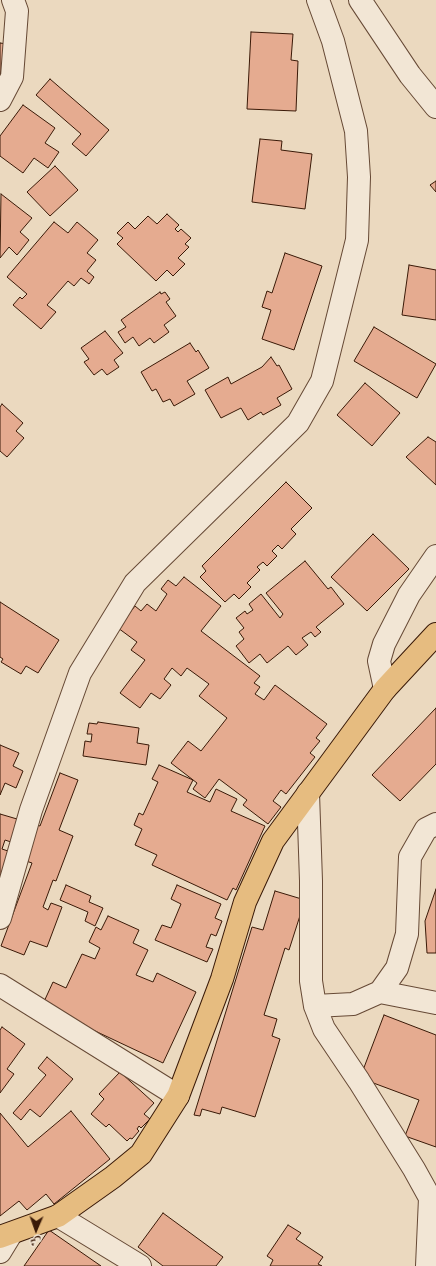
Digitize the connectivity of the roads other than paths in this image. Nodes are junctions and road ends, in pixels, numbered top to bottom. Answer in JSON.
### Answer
{"nodes":[{"id":1,"x":318,"y":0,"type":"edge"},
{"id":2,"x":360,"y":0,"type":"edge"},
{"id":3,"x":10,"y":4,"type":"edge"},
{"id":4,"x":0,"y":100,"type":"edge"},
{"id":5,"x":436,"y":107,"type":"edge"},
{"id":6,"x":436,"y":556,"type":"edge"},
{"id":7,"x":436,"y":634,"type":"edge"},
{"id":8,"x":385,"y":689,"type":"junction"},
{"id":9,"x":308,"y":793,"type":"junction"},
{"id":10,"x":436,"y":824,"type":"edge"},
{"id":11,"x":0,"y":918,"type":"edge"},
{"id":12,"x":0,"y":986,"type":"edge"},
{"id":13,"x":380,"y":992,"type":"junction"},
{"id":14,"x":436,"y":1003,"type":"edge"},
{"id":15,"x":314,"y":1006,"type":"junction"},
{"id":16,"x":178,"y":1096,"type":"junction"},
{"id":17,"x":433,"y":1198,"type":"edge"},
{"id":18,"x":58,"y":1216,"type":"junction"},
{"id":19,"x":4,"y":1241,"type":"edge"},
{"id":20,"x":140,"y":1266,"type":"edge"},
{"id":21,"x":427,"y":1266,"type":"edge"}],
"edges":[{"from":1,"to":11,"type":"street"},
{"from":2,"to":5,"type":"street"},
{"from":3,"to":4,"type":"street"},
{"from":6,"to":8,"type":"street"},
{"from":7,"to":8,"type":"main road"},
{"from":8,"to":9,"type":"main road"},
{"from":9,"to":15,"type":"street"},
{"from":9,"to":16,"type":"main road"},
{"from":10,"to":13,"type":"street"},
{"from":12,"to":16,"type":"street"},
{"from":13,"to":14,"type":"street"},
{"from":13,"to":15,"type":"street"},
{"from":15,"to":17,"type":"street"},
{"from":16,"to":18,"type":"main road"},
{"from":17,"to":21,"type":"street"},
{"from":18,"to":19,"type":"main road"},
{"from":18,"to":20,"type":"street"}]}
